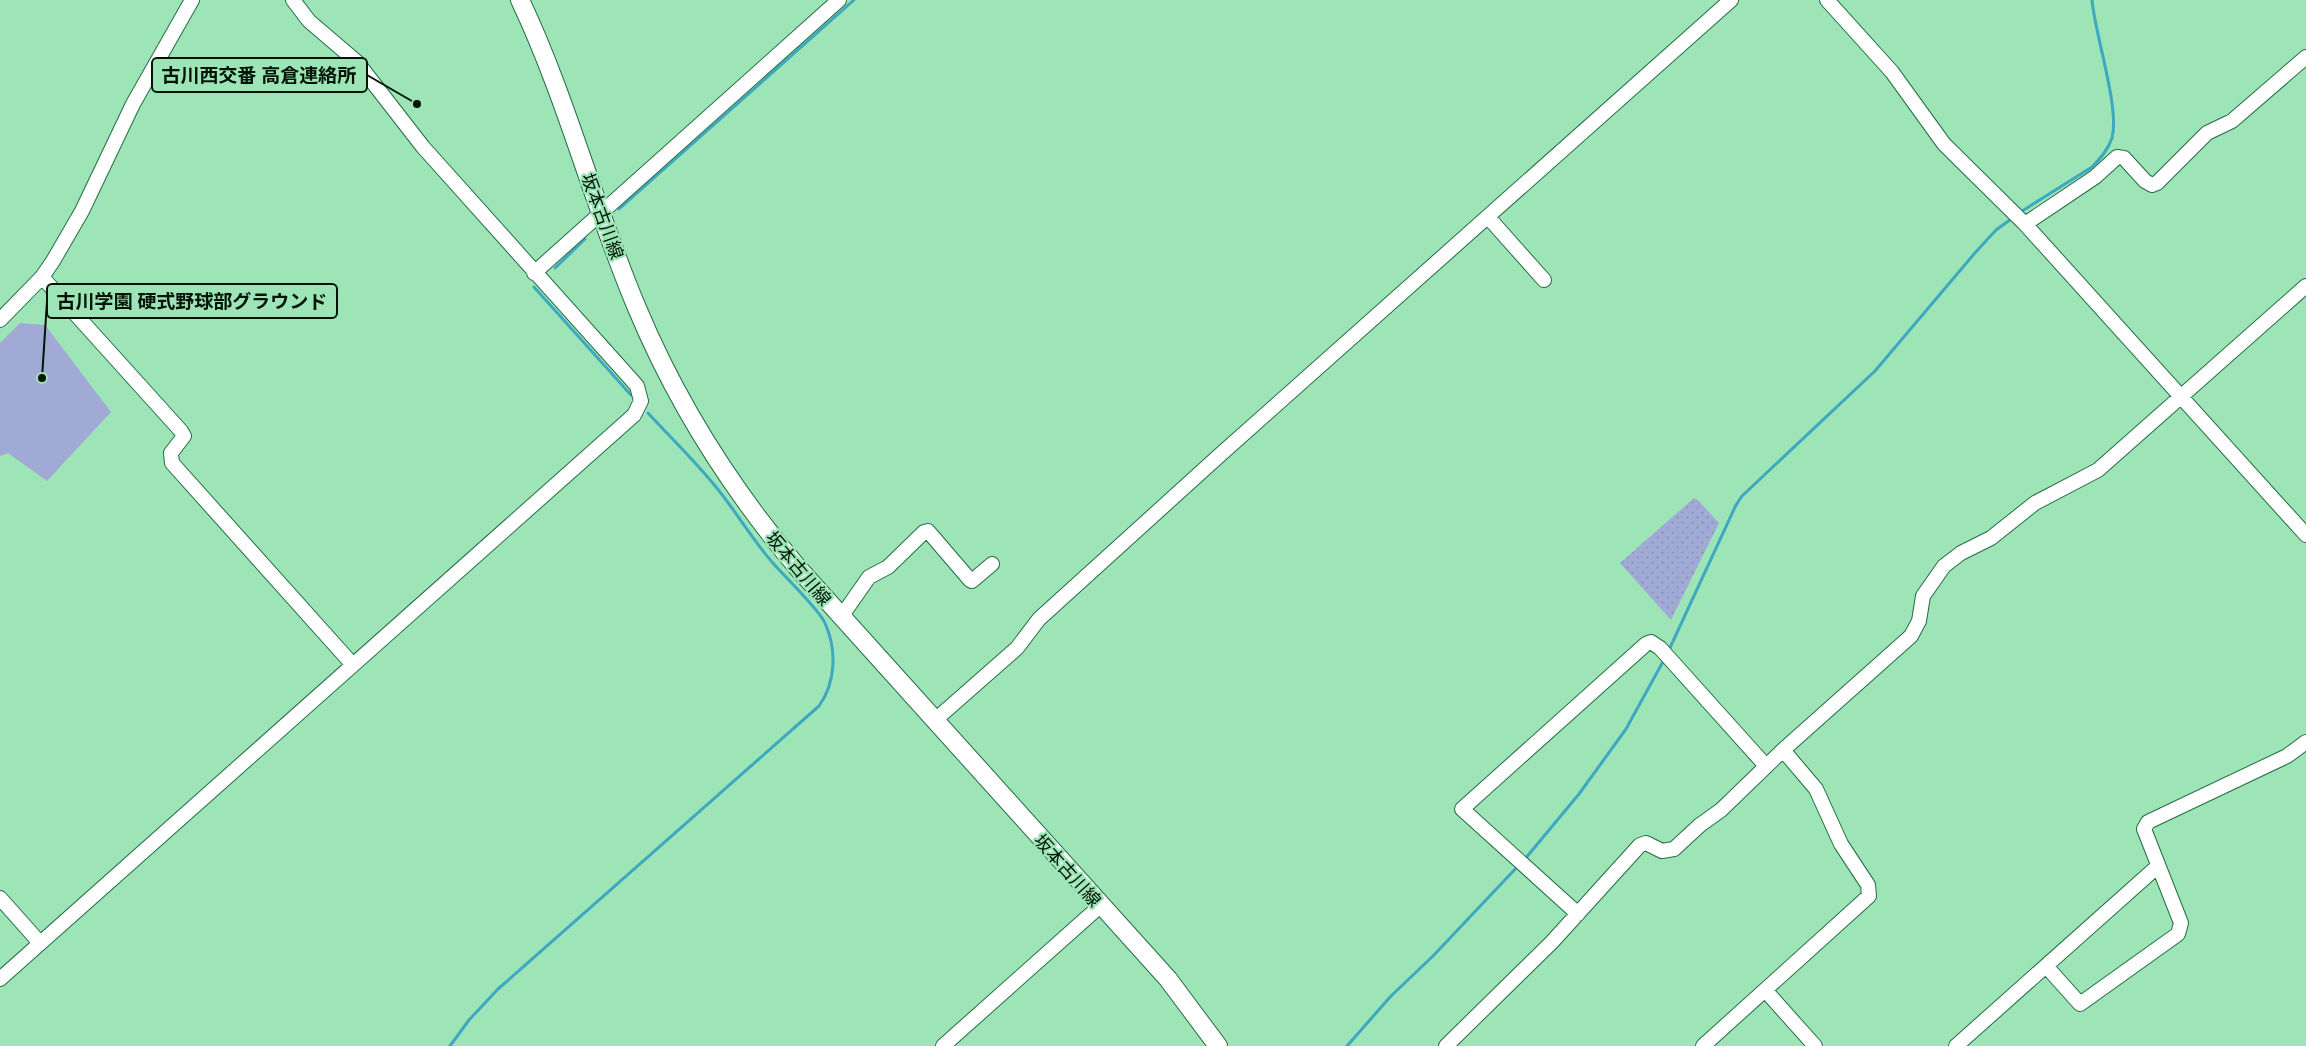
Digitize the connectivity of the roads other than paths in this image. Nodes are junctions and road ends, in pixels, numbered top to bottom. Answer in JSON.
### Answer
{"nodes":[{"id":1,"x":192,"y":0,"type":"edge"},
{"id":2,"x":293,"y":0,"type":"edge"},
{"id":3,"x":520,"y":0,"type":"edge"},
{"id":4,"x":839,"y":0,"type":"edge"},
{"id":5,"x":1731,"y":0,"type":"edge"},
{"id":6,"x":1827,"y":0,"type":"edge"},
{"id":7,"x":2306,"y":57,"type":"edge"},
{"id":8,"x":602,"y":213,"type":"junction"},
{"id":9,"x":1488,"y":217,"type":"junction"},
{"id":10,"x":2018,"y":217,"type":"junction"},
{"id":11,"x":534,"y":273,"type":"junction"},
{"id":12,"x":42,"y":276,"type":"junction"},
{"id":13,"x":1544,"y":280,"type":"dead end"},
{"id":14,"x":2306,"y":286,"type":"edge"},
{"id":15,"x":0,"y":320,"type":"edge"},
{"id":16,"x":2181,"y":397,"type":"junction"},
{"id":17,"x":2306,"y":535,"type":"edge"},
{"id":18,"x":992,"y":564,"type":"dead end"},
{"id":19,"x":841,"y":617,"type":"junction"},
{"id":20,"x":353,"y":665,"type":"junction"},
{"id":21,"x":934,"y":721,"type":"junction"},
{"id":22,"x":2306,"y":742,"type":"edge"},
{"id":23,"x":1783,"y":750,"type":"junction"},
{"id":24,"x":1766,"y":766,"type":"junction"},
{"id":25,"x":2158,"y":866,"type":"junction"},
{"id":26,"x":0,"y":898,"type":"edge"},
{"id":27,"x":1100,"y":906,"type":"junction"},
{"id":28,"x":1578,"y":914,"type":"junction"},
{"id":29,"x":40,"y":943,"type":"junction"},
{"id":30,"x":2046,"y":966,"type":"junction"},
{"id":31,"x":0,"y":979,"type":"edge"},
{"id":32,"x":1765,"y":990,"type":"junction"},
{"id":33,"x":943,"y":1046,"type":"edge"},
{"id":34,"x":1218,"y":1046,"type":"edge"},
{"id":35,"x":1446,"y":1046,"type":"edge"},
{"id":36,"x":1703,"y":1046,"type":"edge"},
{"id":37,"x":1815,"y":1046,"type":"edge"},
{"id":38,"x":1956,"y":1046,"type":"edge"}],
"edges":[{"from":1,"to":12,"type":"street"},
{"from":2,"to":11,"type":"street"},
{"from":3,"to":8,"type":"main road","name":"坂本古川線"},
{"from":4,"to":8,"type":"street"},
{"from":5,"to":9,"type":"street"},
{"from":6,"to":10,"type":"street"},
{"from":7,"to":10,"type":"street"},
{"from":8,"to":11,"type":"street"},
{"from":8,"to":19,"type":"main road","name":"坂本古川線"},
{"from":9,"to":13,"type":"street"},
{"from":9,"to":21,"type":"street"},
{"from":10,"to":16,"type":"street"},
{"from":11,"to":20,"type":"street"},
{"from":12,"to":15,"type":"street"},
{"from":12,"to":20,"type":"street"},
{"from":14,"to":16,"type":"street"},
{"from":16,"to":17,"type":"street"},
{"from":16,"to":23,"type":"street"},
{"from":18,"to":19,"type":"street"},
{"from":19,"to":21,"type":"main road","name":"坂本古川線"},
{"from":20,"to":29,"type":"street"},
{"from":21,"to":27,"type":"main road","name":"坂本古川線"},
{"from":22,"to":25,"type":"street"},
{"from":23,"to":24,"type":"street"},
{"from":23,"to":32,"type":"street"},
{"from":24,"to":28,"type":"street"},
{"from":24,"to":28,"type":"street"},
{"from":25,"to":30,"type":"street"},
{"from":25,"to":30,"type":"street"},
{"from":26,"to":29,"type":"street"},
{"from":27,"to":33,"type":"street"},
{"from":27,"to":34,"type":"main road","name":"坂本古川線"},
{"from":28,"to":35,"type":"street"},
{"from":29,"to":31,"type":"street"},
{"from":30,"to":38,"type":"street"},
{"from":32,"to":36,"type":"street"},
{"from":32,"to":37,"type":"street"}]}
